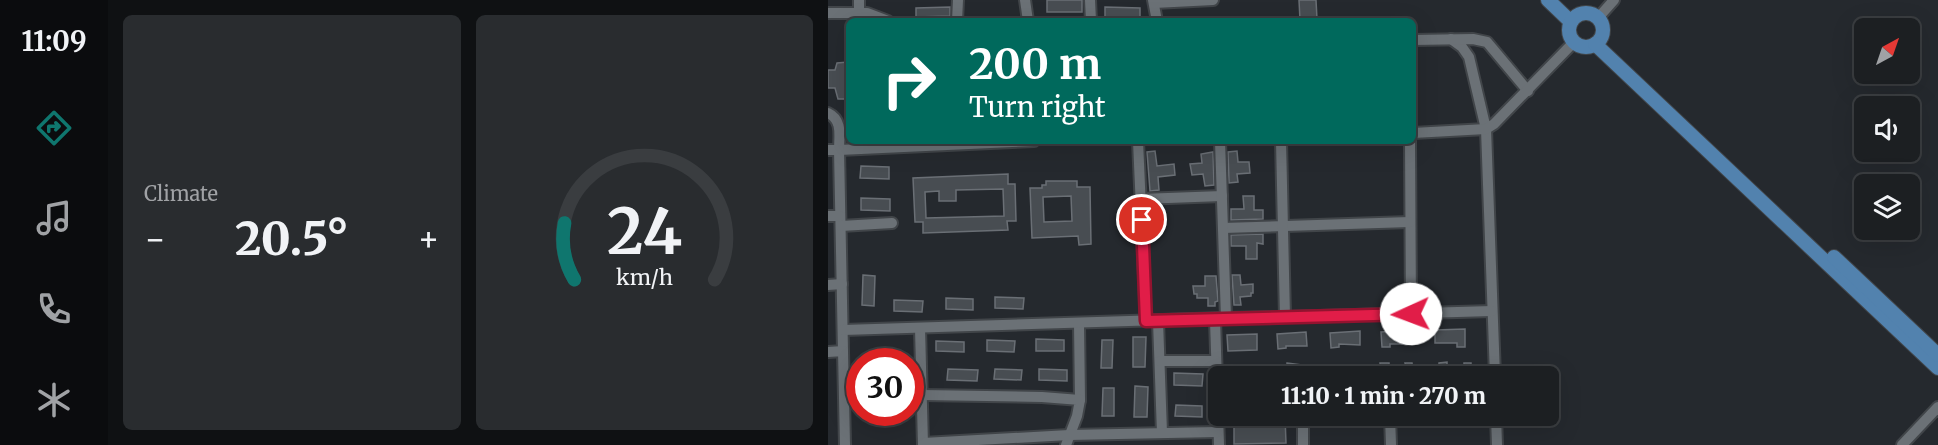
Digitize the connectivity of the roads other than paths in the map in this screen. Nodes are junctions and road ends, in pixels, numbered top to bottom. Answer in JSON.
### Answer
{"nodes":[{"id":1,"x":859,"y":0,"type":"edge"},
{"id":2,"x":958,"y":0,"type":"edge"},
{"id":3,"x":1025,"y":0,"type":"edge"},
{"id":4,"x":1089,"y":0,"type":"edge"},
{"id":5,"x":1213,"y":0,"type":"edge"},
{"id":6,"x":1548,"y":0,"type":"edge"},
{"id":7,"x":1561,"y":0,"type":"edge"},
{"id":8,"x":1614,"y":0,"type":"edge"},
{"id":9,"x":1154,"y":2,"type":"edge"},
{"id":10,"x":859,"y":13,"type":"junction"},
{"id":11,"x":828,"y":14,"type":"edge"},
{"id":12,"x":877,"y":18,"type":"edge"},
{"id":13,"x":957,"y":18,"type":"edge"},
{"id":14,"x":1028,"y":18,"type":"edge"},
{"id":15,"x":1091,"y":18,"type":"edge"},
{"id":16,"x":1157,"y":18,"type":"edge"},
{"id":17,"x":1574,"y":18,"type":"junction"},
{"id":18,"x":1598,"y":18,"type":"junction"},
{"id":19,"x":1451,"y":39,"type":"junction"},
{"id":20,"x":1416,"y":40,"type":"edge"},
{"id":21,"x":1598,"y":41,"type":"junction"},
{"id":22,"x":1574,"y":42,"type":"junction"},
{"id":23,"x":1528,"y":91,"type":"junction"},
{"id":24,"x":828,"y":113,"type":"edge"},
{"id":25,"x":1486,"y":129,"type":"junction"},
{"id":26,"x":1416,"y":133,"type":"edge"},
{"id":27,"x":908,"y":144,"type":"edge"},
{"id":28,"x":1138,"y":144,"type":"edge"},
{"id":29,"x":1220,"y":144,"type":"edge"},
{"id":30,"x":1281,"y":144,"type":"edge"},
{"id":31,"x":1410,"y":144,"type":"edge"},
{"id":32,"x":866,"y":145,"type":"edge"},
{"id":33,"x":834,"y":150,"type":"edge"},
{"id":34,"x":1222,"y":196,"type":"junction"},
{"id":35,"x":1141,"y":199,"type":"junction"},
{"id":36,"x":828,"y":216,"type":"edge"},
{"id":37,"x":841,"y":221,"type":"junction"},
{"id":38,"x":1410,"y":222,"type":"junction"},
{"id":39,"x":892,"y":223,"type":"dead end"},
{"id":40,"x":1282,"y":227,"type":"junction"},
{"id":41,"x":1223,"y":228,"type":"junction"},
{"id":42,"x":842,"y":284,"type":"junction"},
{"id":43,"x":828,"y":285,"type":"edge"},
{"id":44,"x":1492,"y":311,"type":"junction"},
{"id":45,"x":1411,"y":314,"type":"junction"},
{"id":46,"x":1285,"y":317,"type":"junction"},
{"id":47,"x":1220,"y":318,"type":"junction"},
{"id":48,"x":1146,"y":321,"type":"junction"},
{"id":49,"x":1158,"y":321,"type":"junction"},
{"id":50,"x":1079,"y":324,"type":"junction"},
{"id":51,"x":920,"y":328,"type":"junction"},
{"id":52,"x":843,"y":330,"type":"junction"},
{"id":53,"x":921,"y":348,"type":"edge"},
{"id":54,"x":843,"y":351,"type":"junction"},
{"id":55,"x":828,"y":352,"type":"edge"},
{"id":56,"x":1938,"y":355,"type":"edge"},
{"id":57,"x":1160,"y":361,"type":"junction"},
{"id":58,"x":1216,"y":361,"type":"junction"},
{"id":59,"x":1216,"y":366,"type":"edge"},
{"id":60,"x":1495,"y":366,"type":"edge"},
{"id":61,"x":1938,"y":368,"type":"edge"},
{"id":62,"x":924,"y":395,"type":"edge"},
{"id":63,"x":1080,"y":400,"type":"junction"},
{"id":64,"x":1938,"y":406,"type":"edge"},
{"id":65,"x":1933,"y":418,"type":"edge"},
{"id":66,"x":923,"y":426,"type":"edge"},
{"id":67,"x":1218,"y":426,"type":"edge"},
{"id":68,"x":1303,"y":426,"type":"edge"},
{"id":69,"x":1390,"y":426,"type":"edge"},
{"id":70,"x":1496,"y":426,"type":"edge"},
{"id":71,"x":1218,"y":432,"type":"junction"},
{"id":72,"x":1162,"y":433,"type":"junction"},
{"id":73,"x":1067,"y":440,"type":"edge"},
{"id":74,"x":923,"y":444,"type":"edge"},
{"id":75,"x":845,"y":445,"type":"edge"},
{"id":76,"x":1219,"y":445,"type":"edge"},
{"id":77,"x":1303,"y":445,"type":"edge"},
{"id":78,"x":1391,"y":445,"type":"edge"},
{"id":79,"x":1497,"y":445,"type":"edge"},
{"id":80,"x":1902,"y":445,"type":"edge"}],
"edges":[{"from":1,"to":10,"type":"street"},
{"from":2,"to":13,"type":"street"},
{"from":3,"to":14,"type":"street"},
{"from":4,"to":15,"type":"street"},
{"from":5,"to":9,"type":"street"},
{"from":6,"to":17,"type":"main road"},
{"from":7,"to":17,"type":"main road"},
{"from":8,"to":18,"type":"street"},
{"from":9,"to":16,"type":"street"},
{"from":10,"to":11,"type":"street"},
{"from":10,"to":12,"type":"street"},
{"from":17,"to":18,"type":"main road"},
{"from":17,"to":22,"type":"main road"},
{"from":18,"to":21,"type":"main road"},
{"from":19,"to":20,"type":"street"},
{"from":19,"to":23,"type":"street"},
{"from":19,"to":25,"type":"street"},
{"from":21,"to":22,"type":"main road"},
{"from":21,"to":56,"type":"main road"},
{"from":21,"to":61,"type":"main road"},
{"from":22,"to":23,"type":"street"},
{"from":23,"to":25,"type":"street"},
{"from":24,"to":33,"type":"street"},
{"from":25,"to":26,"type":"street"},
{"from":25,"to":44,"type":"street"},
{"from":27,"to":32,"type":"street"},
{"from":28,"to":35,"type":"street"},
{"from":29,"to":34,"type":"street"},
{"from":30,"to":40,"type":"street"},
{"from":31,"to":38,"type":"street"},
{"from":32,"to":33,"type":"street"},
{"from":33,"to":37,"type":"street"},
{"from":34,"to":35,"type":"street"},
{"from":34,"to":41,"type":"street"},
{"from":35,"to":48,"type":"street"},
{"from":36,"to":37,"type":"street"},
{"from":37,"to":39,"type":"street"},
{"from":37,"to":42,"type":"street"},
{"from":38,"to":40,"type":"street"},
{"from":38,"to":45,"type":"street"},
{"from":40,"to":41,"type":"street"},
{"from":40,"to":46,"type":"street"},
{"from":41,"to":47,"type":"street"},
{"from":42,"to":43,"type":"street"},
{"from":42,"to":52,"type":"street"},
{"from":44,"to":45,"type":"street"},
{"from":44,"to":60,"type":"street"},
{"from":45,"to":46,"type":"street"},
{"from":46,"to":47,"type":"street"},
{"from":47,"to":49,"type":"street"},
{"from":47,"to":58,"type":"street"},
{"from":48,"to":49,"type":"street"},
{"from":48,"to":50,"type":"street"},
{"from":49,"to":57,"type":"street"},
{"from":50,"to":51,"type":"street"},
{"from":50,"to":63,"type":"street"},
{"from":51,"to":52,"type":"street"},
{"from":51,"to":53,"type":"street"},
{"from":52,"to":54,"type":"street"},
{"from":54,"to":55,"type":"street"},
{"from":54,"to":75,"type":"street"},
{"from":57,"to":58,"type":"street"},
{"from":57,"to":72,"type":"street"},
{"from":58,"to":59,"type":"street"},
{"from":62,"to":63,"type":"street"},
{"from":63,"to":73,"type":"street"},
{"from":64,"to":65,"type":"street"},
{"from":65,"to":80,"type":"street"},
{"from":66,"to":74,"type":"street"},
{"from":67,"to":71,"type":"street"},
{"from":68,"to":77,"type":"street"},
{"from":69,"to":78,"type":"street"},
{"from":70,"to":79,"type":"street"},
{"from":71,"to":72,"type":"street"},
{"from":71,"to":76,"type":"street"},
{"from":72,"to":73,"type":"street"},
{"from":73,"to":74,"type":"street"}]}
